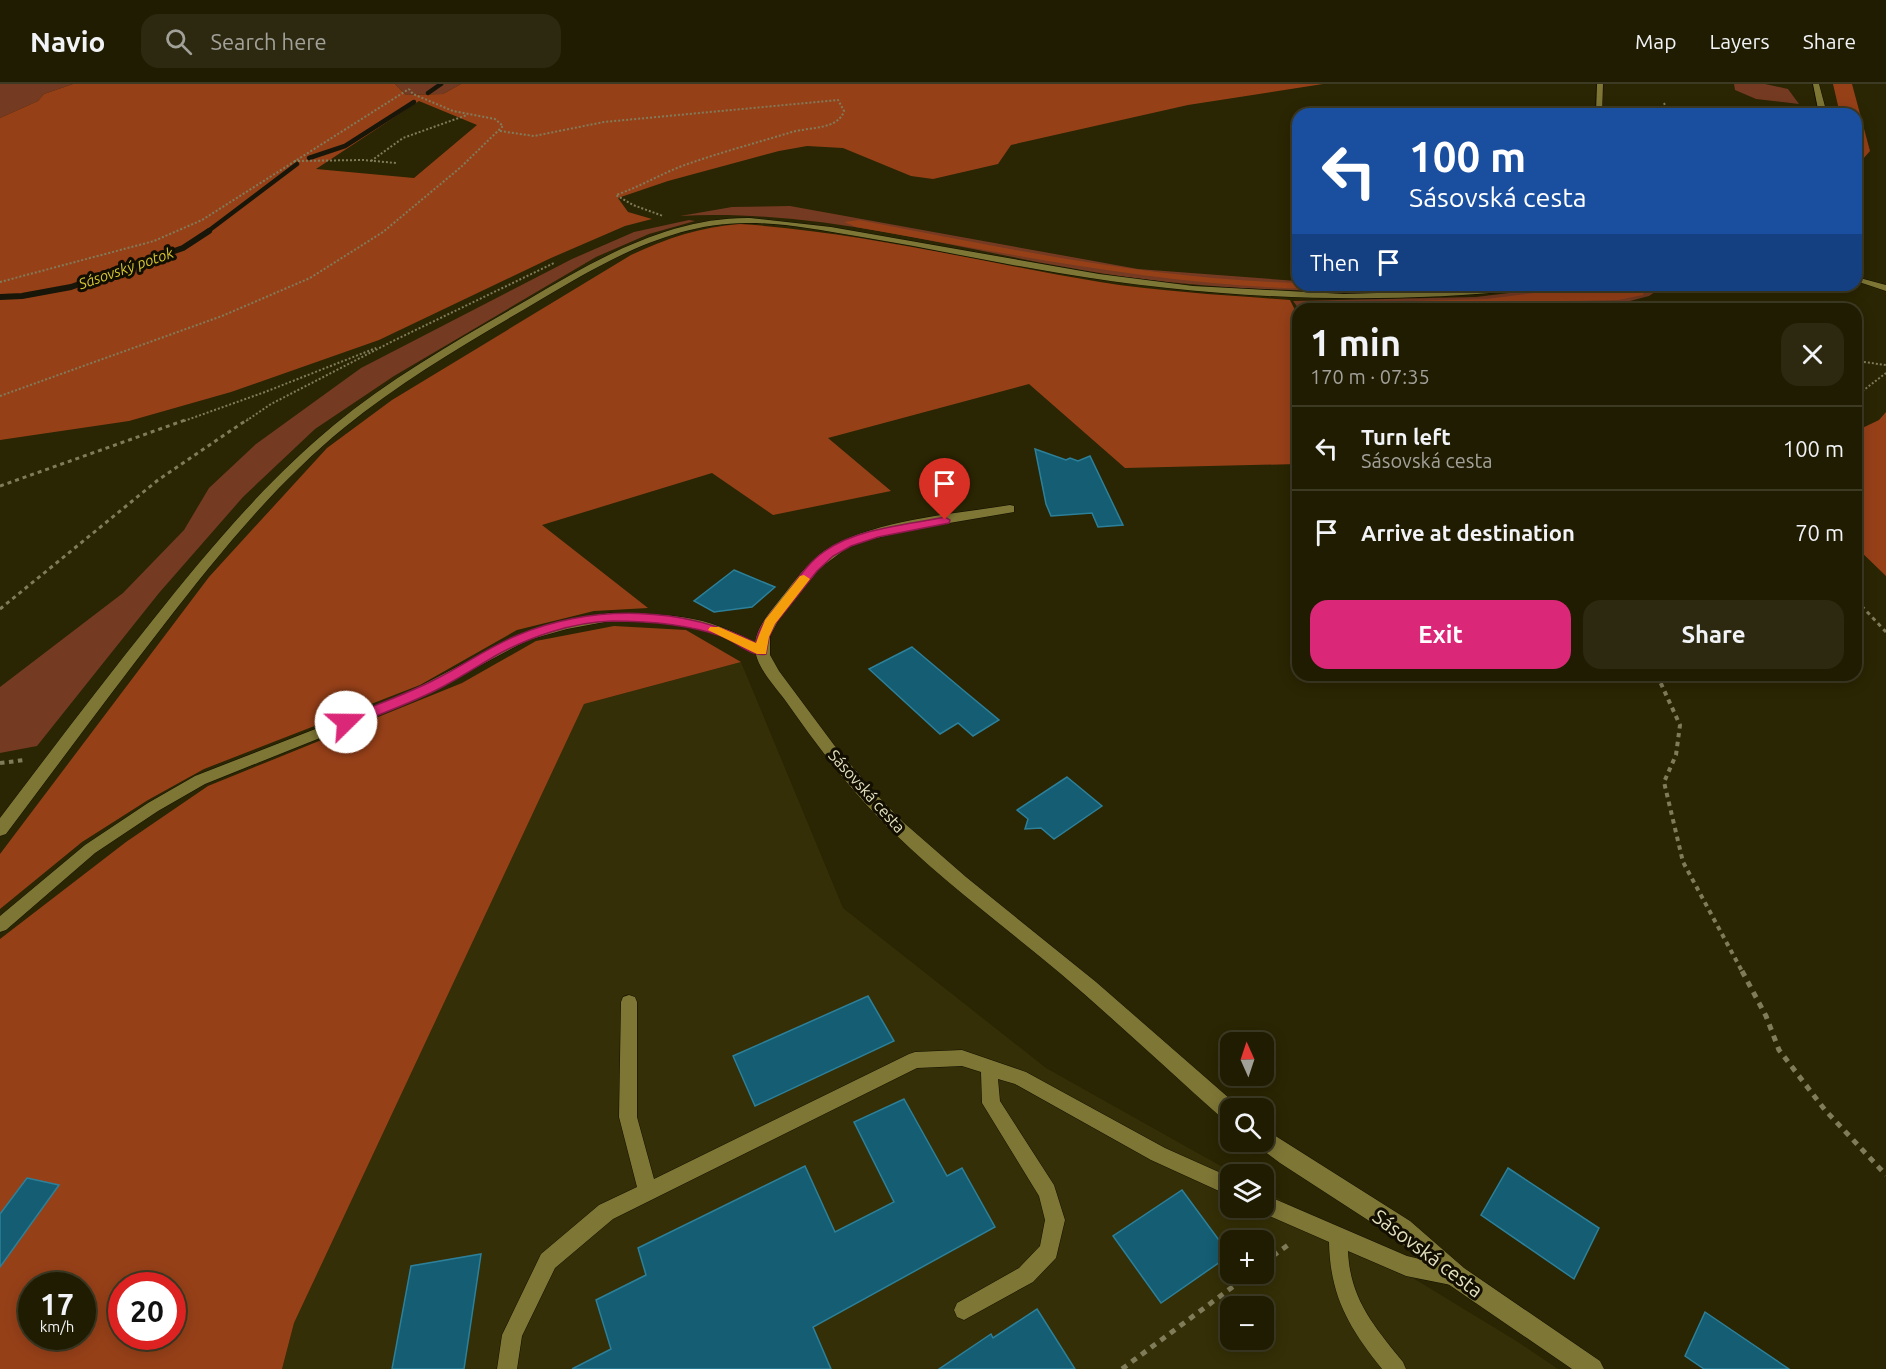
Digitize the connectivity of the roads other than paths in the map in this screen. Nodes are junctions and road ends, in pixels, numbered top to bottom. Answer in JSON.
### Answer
{"nodes":[{"id":1,"x":1600,"y":84,"type":"edge"},
{"id":2,"x":1816,"y":84,"type":"edge"},
{"id":3,"x":1599,"y":108,"type":"edge"},
{"id":4,"x":1822,"y":108,"type":"edge"},
{"id":5,"x":1862,"y":281,"type":"edge"},
{"id":6,"x":1886,"y":288,"type":"edge"},
{"id":7,"x":1483,"y":291,"type":"edge"},
{"id":8,"x":1010,"y":509,"type":"dead end"},
{"id":9,"x":762,"y":651,"type":"junction"},
{"id":10,"x":0,"y":830,"type":"edge"},
{"id":11,"x":0,"y":925,"type":"edge"},
{"id":12,"x":629,"y":1002,"type":"dead end"},
{"id":13,"x":989,"y":1067,"type":"junction"},
{"id":14,"x":1220,"y":1103,"type":"edge"},
{"id":15,"x":1274,"y":1146,"type":"edge"},
{"id":16,"x":1220,"y":1182,"type":"edge"},
{"id":17,"x":648,"y":1192,"type":"junction"},
{"id":18,"x":1274,"y":1208,"type":"edge"},
{"id":19,"x":1338,"y":1236,"type":"junction"},
{"id":20,"x":1456,"y":1276,"type":"junction"},
{"id":21,"x":964,"y":1310,"type":"dead end"},
{"id":22,"x":507,"y":1369,"type":"edge"},
{"id":23,"x":1396,"y":1369,"type":"edge"},
{"id":24,"x":1592,"y":1369,"type":"edge"}],
"edges":[{"from":1,"to":3,"type":"lane"},
{"from":2,"to":4,"type":"street"},
{"from":5,"to":6,"type":"lane"},
{"from":7,"to":10,"type":"street"},
{"from":8,"to":9,"type":"street"},
{"from":9,"to":11,"type":"lane"},
{"from":9,"to":14,"type":"street","name":"Sásovská cesta"},
{"from":12,"to":17,"type":"lane"},
{"from":13,"to":16,"type":"lane"},
{"from":13,"to":17,"type":"lane"},
{"from":13,"to":21,"type":"lane"},
{"from":15,"to":20,"type":"street","name":"Sásovská cesta"},
{"from":17,"to":22,"type":"lane"},
{"from":18,"to":19,"type":"lane"},
{"from":19,"to":20,"type":"lane"},
{"from":19,"to":23,"type":"lane"},
{"from":20,"to":24,"type":"street","name":"Sásovská cesta"}]}
